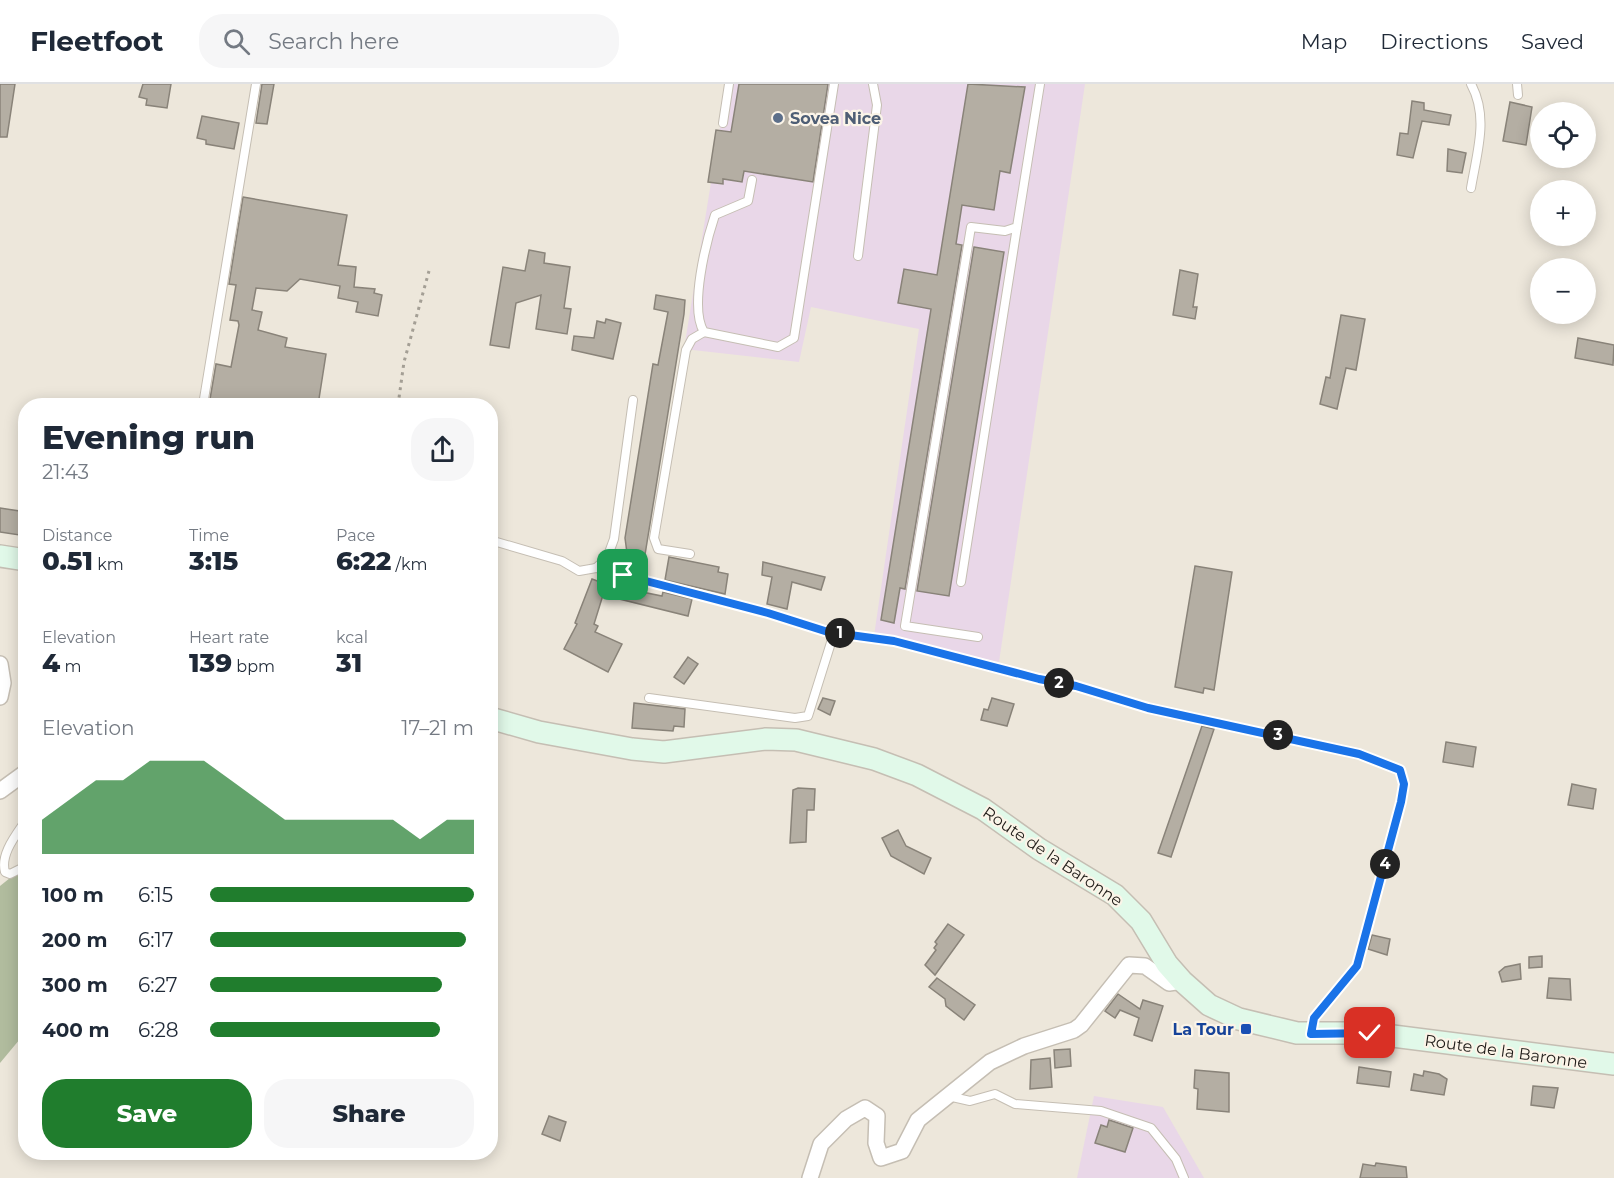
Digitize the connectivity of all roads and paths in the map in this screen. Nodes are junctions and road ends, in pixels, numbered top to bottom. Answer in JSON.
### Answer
{"nodes":[{"id":1,"x":256,"y":84,"type":"edge"},
{"id":2,"x":729,"y":84,"type":"edge"},
{"id":3,"x":834,"y":84,"type":"edge"},
{"id":4,"x":873,"y":84,"type":"edge"},
{"id":5,"x":1040,"y":84,"type":"edge"},
{"id":6,"x":1471,"y":84,"type":"edge"},
{"id":7,"x":1517,"y":84,"type":"edge"},
{"id":8,"x":1518,"y":95,"type":"dead end"},
{"id":9,"x":723,"y":123,"type":"dead end"},
{"id":10,"x":752,"y":180,"type":"dead end"},
{"id":11,"x":1471,"y":188,"type":"dead end"},
{"id":12,"x":1017,"y":227,"type":"junction"},
{"id":13,"x":858,"y":256,"type":"dead end"},
{"id":14,"x":429,"y":271,"type":"dead end"},
{"id":15,"x":704,"y":332,"type":"junction"},
{"id":16,"x":204,"y":398,"type":"edge"},
{"id":17,"x":399,"y":398,"type":"edge"},
{"id":18,"x":633,"y":400,"type":"dead end"},
{"id":19,"x":498,"y":542,"type":"edge"},
{"id":20,"x":690,"y":554,"type":"dead end"},
{"id":21,"x":0,"y":556,"type":"edge"},
{"id":22,"x":18,"y":559,"type":"edge"},
{"id":23,"x":596,"y":568,"type":"junction"},
{"id":24,"x":961,"y":582,"type":"dead end"},
{"id":25,"x":834,"y":633,"type":"junction"},
{"id":26,"x":978,"y":637,"type":"dead end"},
{"id":27,"x":0,"y":664,"type":"edge"},
{"id":28,"x":0,"y":697,"type":"edge"},
{"id":29,"x":649,"y":698,"type":"dead end"},
{"id":30,"x":498,"y":720,"type":"edge"},
{"id":31,"x":18,"y":778,"type":"edge"},
{"id":32,"x":0,"y":791,"type":"edge"},
{"id":33,"x":18,"y":833,"type":"edge"},
{"id":34,"x":18,"y":870,"type":"edge"},
{"id":35,"x":1182,"y":981,"type":"junction"},
{"id":36,"x":1311,"y":1034,"type":"junction"},
{"id":37,"x":1614,"y":1064,"type":"edge"},
{"id":38,"x":947,"y":1096,"type":"junction"},
{"id":39,"x":810,"y":1178,"type":"edge"},
{"id":40,"x":1184,"y":1178,"type":"edge"}],
"edges":[{"from":1,"to":16,"type":"lane"},
{"from":2,"to":9,"type":"lane"},
{"from":3,"to":15,"type":"lane"},
{"from":4,"to":13,"type":"lane"},
{"from":5,"to":12,"type":"lane"},
{"from":6,"to":11,"type":"lane"},
{"from":7,"to":8,"type":"lane"},
{"from":10,"to":15,"type":"lane"},
{"from":12,"to":24,"type":"lane"},
{"from":12,"to":26,"type":"lane"},
{"from":14,"to":17,"type":"path"},
{"from":15,"to":20,"type":"lane"},
{"from":18,"to":23,"type":"lane"},
{"from":19,"to":23,"type":"lane"},
{"from":21,"to":22,"type":"main road"},
{"from":23,"to":25,"type":"lane"},
{"from":25,"to":29,"type":"lane"},
{"from":25,"to":36,"type":"lane"},
{"from":27,"to":28,"type":"street"},
{"from":30,"to":35,"type":"main road","name":"Route de la Baronne"},
{"from":31,"to":32,"type":"street"},
{"from":33,"to":34,"type":"lane"},
{"from":35,"to":36,"type":"main road","name":"Route de la Baronne"},
{"from":35,"to":38,"type":"street"},
{"from":36,"to":37,"type":"main road","name":"Route de la Baronne"},
{"from":38,"to":39,"type":"street"},
{"from":38,"to":40,"type":"lane"}]}
